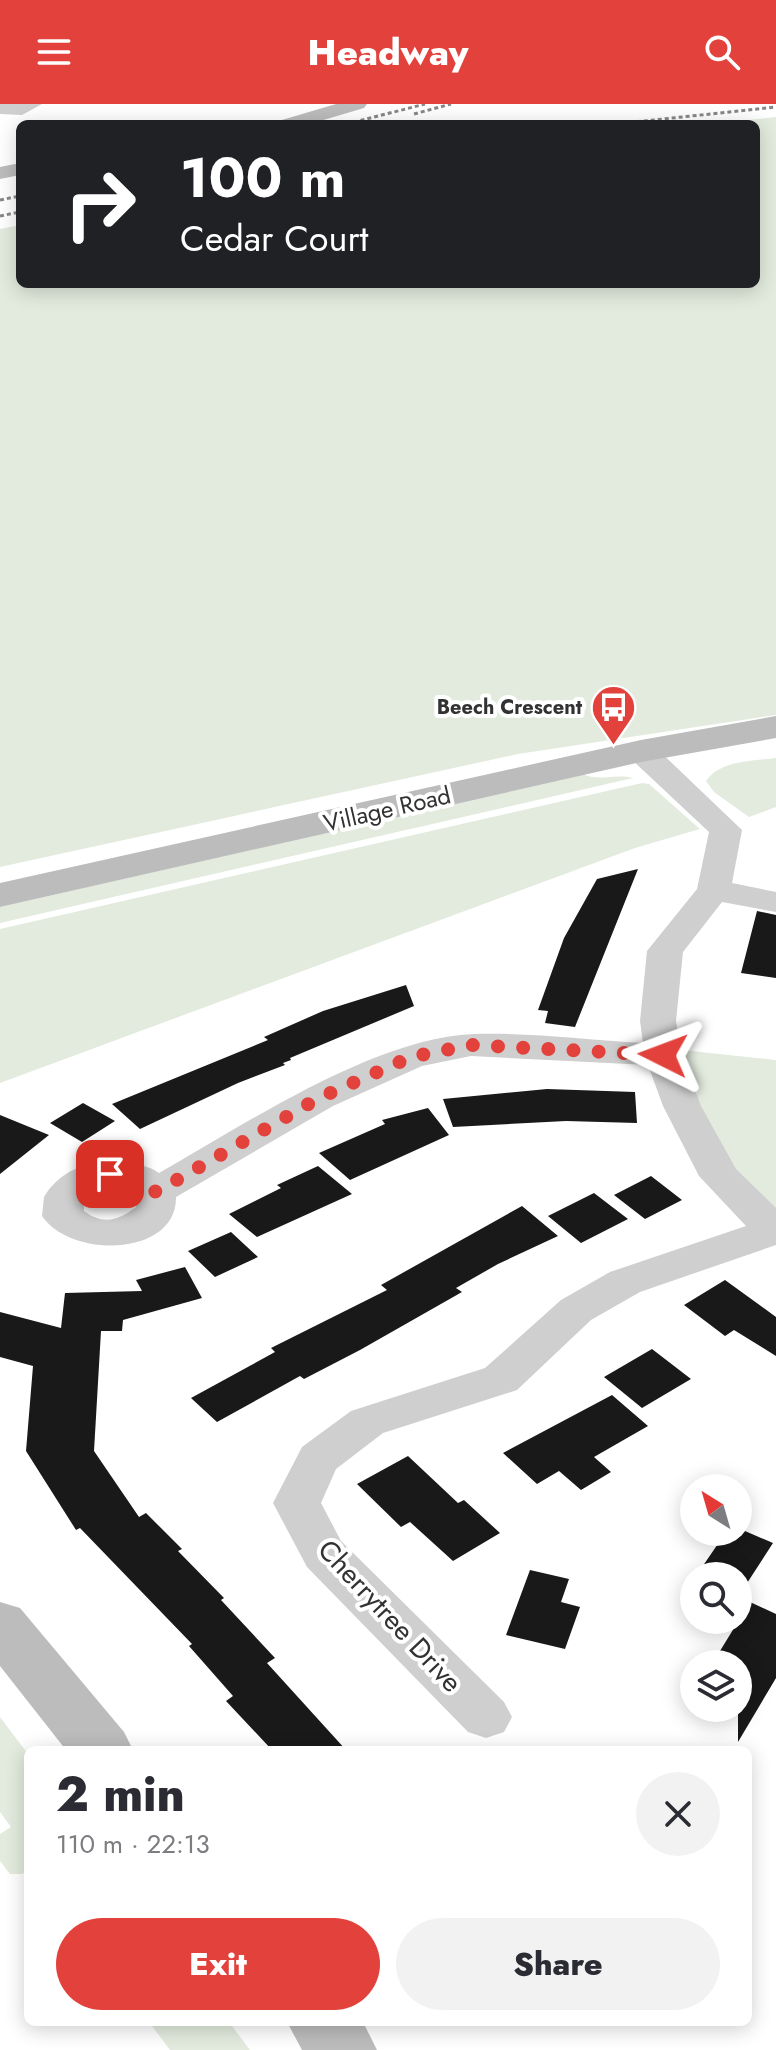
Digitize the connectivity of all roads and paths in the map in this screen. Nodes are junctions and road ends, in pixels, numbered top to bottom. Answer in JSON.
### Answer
{"nodes":[{"id":1,"x":357,"y":104,"type":"edge"},
{"id":2,"x":28,"y":107,"type":"edge"},
{"id":3,"x":0,"y":109,"type":"edge"},
{"id":4,"x":303,"y":120,"type":"edge"},
{"id":5,"x":0,"y":124,"type":"edge"},
{"id":6,"x":776,"y":727,"type":"edge"},
{"id":7,"x":641,"y":751,"type":"junction"},
{"id":8,"x":714,"y":890,"type":"junction"},
{"id":9,"x":0,"y":895,"type":"edge"},
{"id":10,"x":776,"y":902,"type":"edge"},
{"id":11,"x":663,"y":1055,"type":"junction"},
{"id":12,"x":156,"y":1192,"type":"dead end"},
{"id":13,"x":776,"y":1232,"type":"edge"},
{"id":14,"x":0,"y":1624,"type":"edge"},
{"id":15,"x":486,"y":1717,"type":"dead end"},
{"id":16,"x":99,"y":1746,"type":"edge"},
{"id":17,"x":324,"y":2026,"type":"edge"},
{"id":18,"x":343,"y":2050,"type":"edge"}],
"edges":[{"from":1,"to":4,"type":"street"},
{"from":2,"to":3,"type":"street"},
{"from":2,"to":5,"type":"street"},
{"from":6,"to":7,"type":"street","name":"Village Road"},
{"from":7,"to":8,"type":"street"},
{"from":7,"to":9,"type":"street","name":"Village Road"},
{"from":8,"to":10,"type":"street"},
{"from":8,"to":11,"type":"street"},
{"from":11,"to":12,"type":"street"},
{"from":11,"to":13,"type":"street"},
{"from":13,"to":15,"type":"street","name":"Cherrytree Drive"},
{"from":14,"to":16,"type":"street"},
{"from":17,"to":18,"type":"street"}]}
